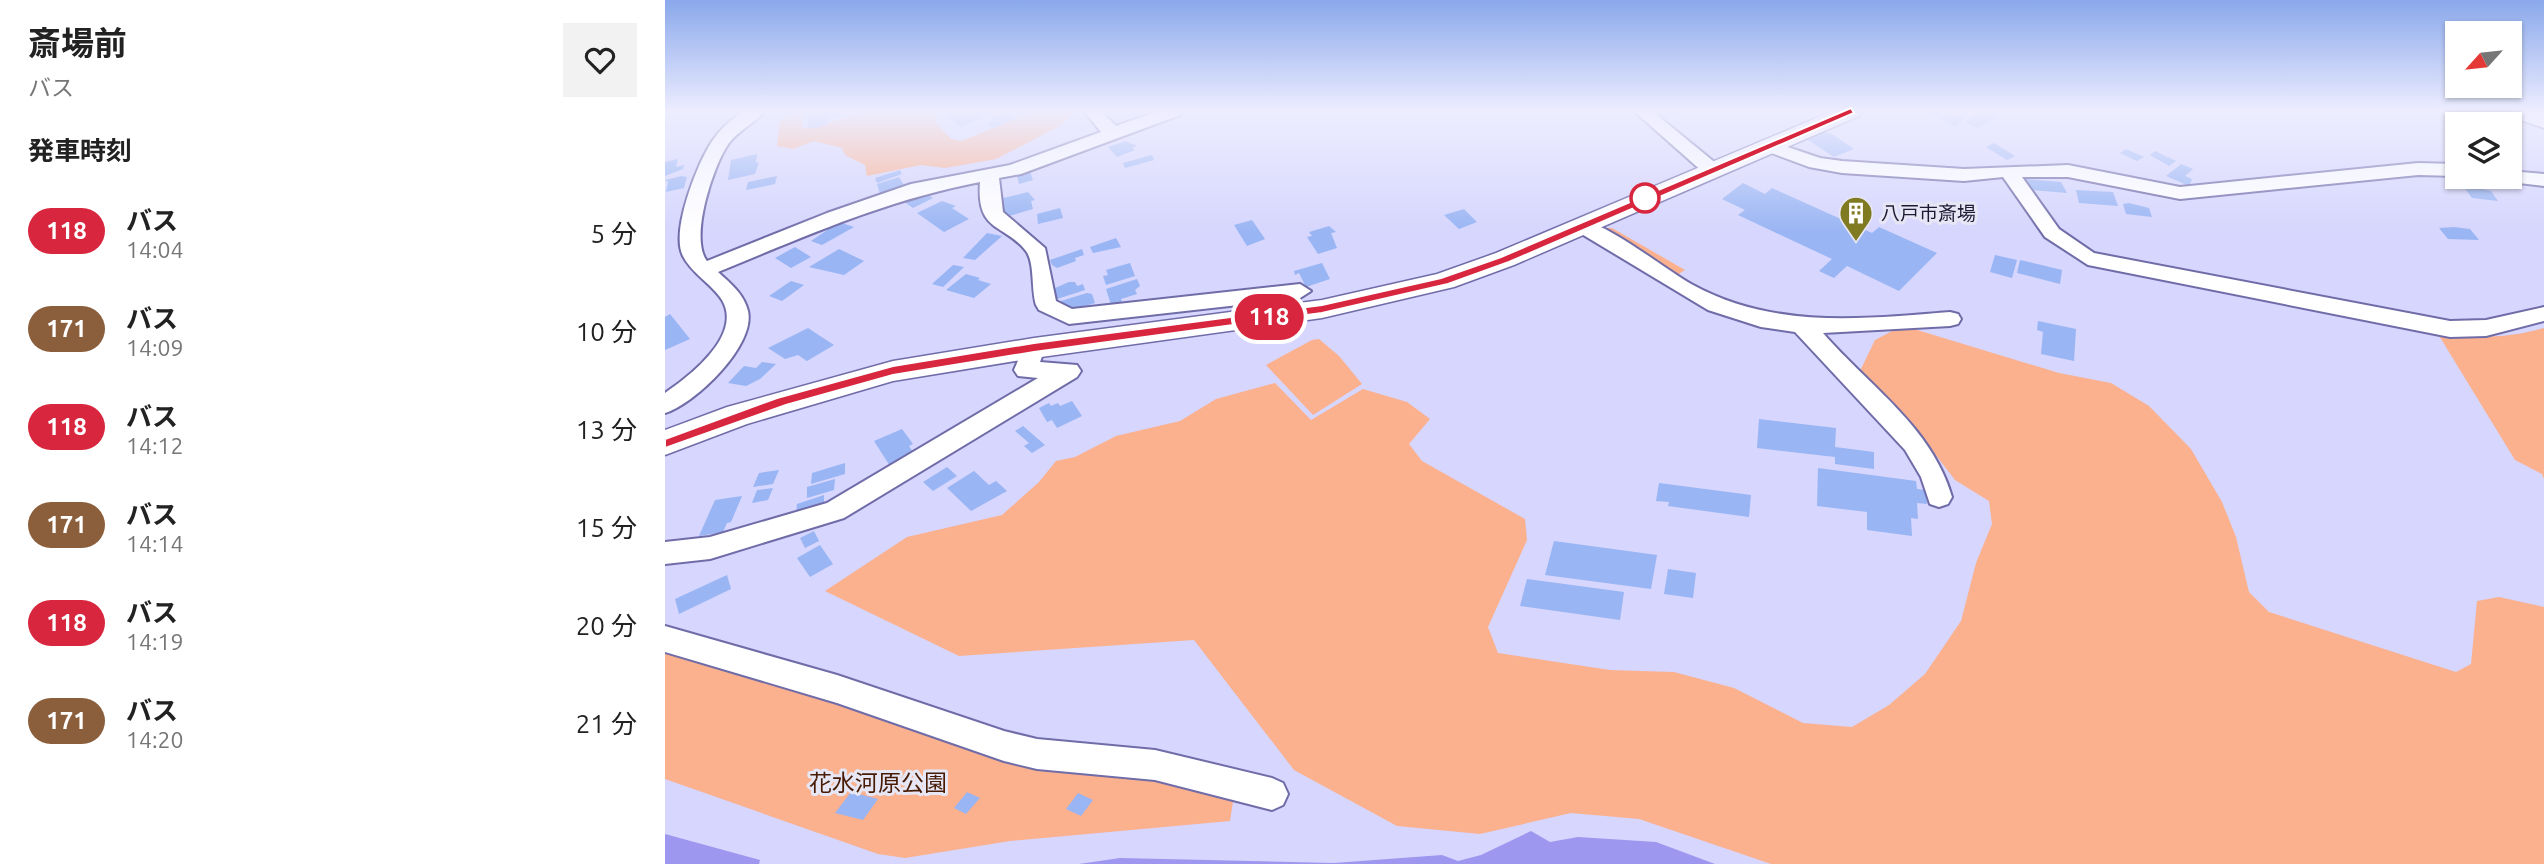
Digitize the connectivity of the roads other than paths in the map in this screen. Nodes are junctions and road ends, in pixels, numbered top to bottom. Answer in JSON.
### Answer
{"nodes":[{"id":1,"x":715,"y":151,"type":"edge"},
{"id":2,"x":1063,"y":151,"type":"edge"},
{"id":3,"x":1690,"y":151,"type":"edge"},
{"id":4,"x":1752,"y":151,"type":"edge"},
{"id":5,"x":1784,"y":151,"type":"edge"},
{"id":6,"x":1711,"y":169,"type":"junction"},
{"id":7,"x":2445,"y":170,"type":"edge"},
{"id":8,"x":2007,"y":171,"type":"junction"},
{"id":9,"x":990,"y":175,"type":"junction"},
{"id":10,"x":2522,"y":178,"type":"edge"},
{"id":11,"x":2544,"y":180,"type":"edge"},
{"id":12,"x":1582,"y":226,"type":"junction"},
{"id":13,"x":704,"y":270,"type":"junction"},
{"id":14,"x":1300,"y":291,"type":"dead end"},
{"id":15,"x":2544,"y":314,"type":"edge"},
{"id":16,"x":1950,"y":319,"type":"dead end"},
{"id":17,"x":1800,"y":324,"type":"junction"},
{"id":18,"x":1034,"y":348,"type":"junction"},
{"id":19,"x":665,"y":404,"type":"edge"},
{"id":20,"x":665,"y":443,"type":"edge"},
{"id":21,"x":1939,"y":497,"type":"dead end"},
{"id":22,"x":665,"y":553,"type":"edge"},
{"id":23,"x":665,"y":639,"type":"edge"},
{"id":24,"x":1272,"y":794,"type":"dead end"}],
"edges":[{"from":1,"to":13,"type":"street"},
{"from":2,"to":9,"type":"street"},
{"from":3,"to":6,"type":"street"},
{"from":4,"to":6,"type":"main road"},
{"from":5,"to":8,"type":"street"},
{"from":6,"to":12,"type":"main road"},
{"from":7,"to":8,"type":"street"},
{"from":8,"to":15,"type":"street"},
{"from":9,"to":13,"type":"street"},
{"from":9,"to":14,"type":"street"},
{"from":10,"to":11,"type":"street"},
{"from":12,"to":17,"type":"street"},
{"from":12,"to":18,"type":"main road"},
{"from":13,"to":19,"type":"street"},
{"from":16,"to":17,"type":"street"},
{"from":17,"to":21,"type":"street"},
{"from":18,"to":20,"type":"main road"},
{"from":18,"to":22,"type":"street"},
{"from":23,"to":24,"type":"street"}]}
